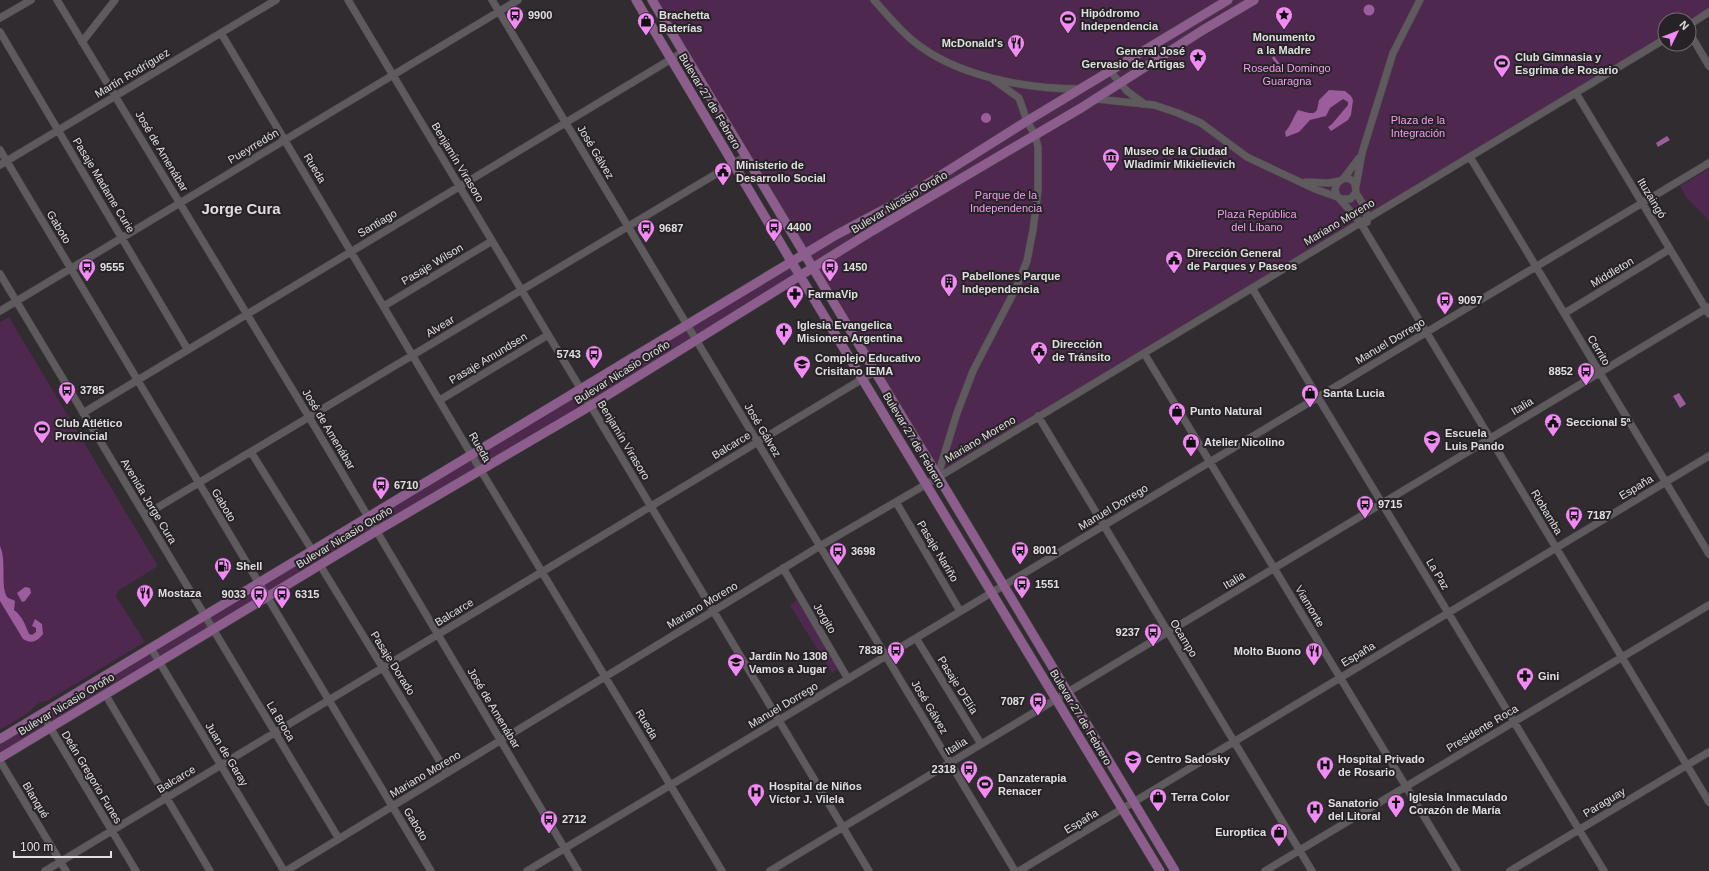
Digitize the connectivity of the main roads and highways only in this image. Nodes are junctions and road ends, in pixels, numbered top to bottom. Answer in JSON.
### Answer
{"nodes":[{"id":1,"x":636,"y":0,"type":"edge"},
{"id":2,"x":652,"y":0,"type":"edge"},
{"id":3,"x":1228,"y":0,"type":"edge"},
{"id":4,"x":1254,"y":0,"type":"edge"},
{"id":5,"x":804,"y":255,"type":"junction"},
{"id":6,"x":792,"y":263,"type":"junction"},
{"id":7,"x":812,"y":268,"type":"junction"},
{"id":8,"x":800,"y":276,"type":"junction"},
{"id":9,"x":0,"y":739,"type":"edge"},
{"id":10,"x":0,"y":759,"type":"edge"},
{"id":11,"x":1160,"y":871,"type":"edge"},
{"id":12,"x":1174,"y":871,"type":"edge"}],
"edges":[{"from":1,"to":6,"type":"main road","name":"Bulevar 27 de Febrero"},
{"from":2,"to":5,"type":"main road","name":"Bulevar 27 de Febrero"},
{"from":3,"to":5,"type":"main road","name":"Bulevar Nicasio Oroño"},
{"from":4,"to":7,"type":"main road","name":"Bulevar Nicasio Oroño"},
{"from":5,"to":6,"type":"main road","name":"Bulevar Nicasio Oroño"},
{"from":5,"to":7,"type":"main road","name":"Bulevar 27 de Febrero"},
{"from":6,"to":8,"type":"main road","name":"Bulevar 27 de Febrero"},
{"from":6,"to":9,"type":"main road","name":"Bulevar Nicasio Oroño"},
{"from":7,"to":8,"type":"main road","name":"Bulevar Nicasio Oroño"},
{"from":7,"to":12,"type":"main road","name":"Bulevar 27 de Febrero"},
{"from":8,"to":10,"type":"main road","name":"Bulevar Nicasio Oroño"},
{"from":8,"to":11,"type":"main road","name":"Bulevar 27 de Febrero"}]}
